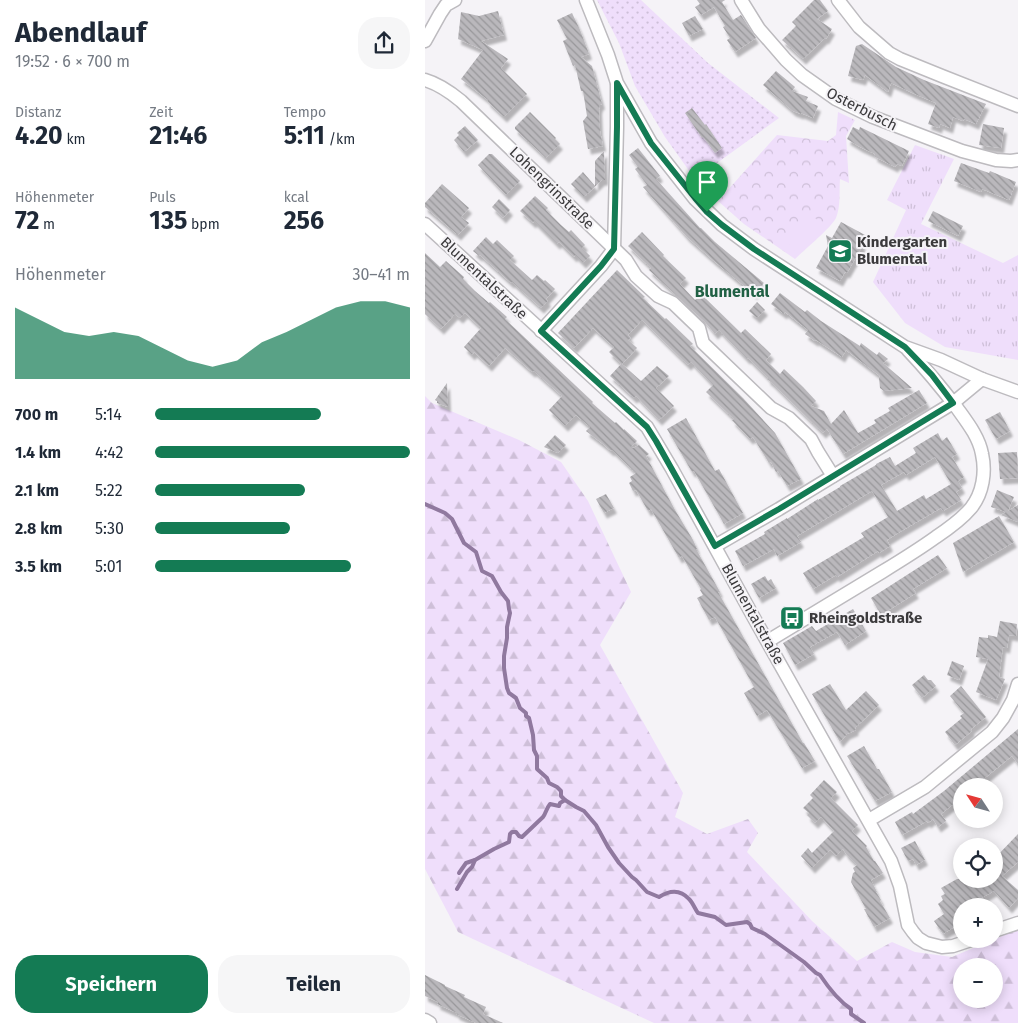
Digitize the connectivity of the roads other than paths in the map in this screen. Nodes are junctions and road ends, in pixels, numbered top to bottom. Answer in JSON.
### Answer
{"nodes":[{"id":1,"x":455,"y":0,"type":"edge"},
{"id":2,"x":586,"y":0,"type":"edge"},
{"id":3,"x":741,"y":0,"type":"edge"},
{"id":4,"x":838,"y":0,"type":"edge"},
{"id":5,"x":425,"y":41,"type":"edge"},
{"id":6,"x":425,"y":80,"type":"edge"},
{"id":7,"x":617,"y":83,"type":"junction"},
{"id":8,"x":1018,"y":106,"type":"edge"},
{"id":9,"x":1018,"y":160,"type":"edge"},
{"id":10,"x":425,"y":224,"type":"edge"},
{"id":11,"x":614,"y":249,"type":"junction"},
{"id":12,"x":541,"y":331,"type":"junction"},
{"id":13,"x":905,"y":347,"type":"junction"},
{"id":14,"x":982,"y":380,"type":"junction"},
{"id":15,"x":1018,"y":392,"type":"edge"},
{"id":16,"x":953,"y":403,"type":"junction"},
{"id":17,"x":833,"y":476,"type":"junction"},
{"id":18,"x":715,"y":546,"type":"junction"},
{"id":19,"x":768,"y":641,"type":"junction"},
{"id":20,"x":1018,"y":684,"type":"edge"},
{"id":21,"x":869,"y":820,"type":"junction"},
{"id":22,"x":1018,"y":923,"type":"edge"},
{"id":23,"x":1003,"y":928,"type":"edge"},
{"id":24,"x":953,"y":946,"type":"edge"},
{"id":25,"x":425,"y":1020,"type":"edge"},
{"id":26,"x":431,"y":1023,"type":"edge"}],
"edges":[{"from":1,"to":5,"type":"street"},
{"from":2,"to":7,"type":"street"},
{"from":3,"to":9,"type":"street","name":"Osterbusch"},
{"from":4,"to":8,"type":"street"},
{"from":6,"to":11,"type":"street","name":"Lohengrinstraße"},
{"from":7,"to":11,"type":"street"},
{"from":7,"to":13,"type":"street"},
{"from":10,"to":12,"type":"street","name":"Blumentalstraße"},
{"from":11,"to":12,"type":"street"},
{"from":11,"to":17,"type":"street","name":"Lohengrinstraße"},
{"from":12,"to":18,"type":"street","name":"Blumentalstraße"},
{"from":13,"to":14,"type":"street"},
{"from":13,"to":16,"type":"street"},
{"from":14,"to":15,"type":"street"},
{"from":14,"to":16,"type":"street"},
{"from":16,"to":17,"type":"street"},
{"from":16,"to":19,"type":"street"},
{"from":17,"to":18,"type":"street"},
{"from":18,"to":19,"type":"street","name":"Blumentalstraße"},
{"from":19,"to":21,"type":"street","name":"Blumentalstraße"},
{"from":20,"to":21,"type":"street"},
{"from":21,"to":24,"type":"street","name":"Blumentalstraße"},
{"from":22,"to":23,"type":"street"},
{"from":25,"to":26,"type":"street"}]}
